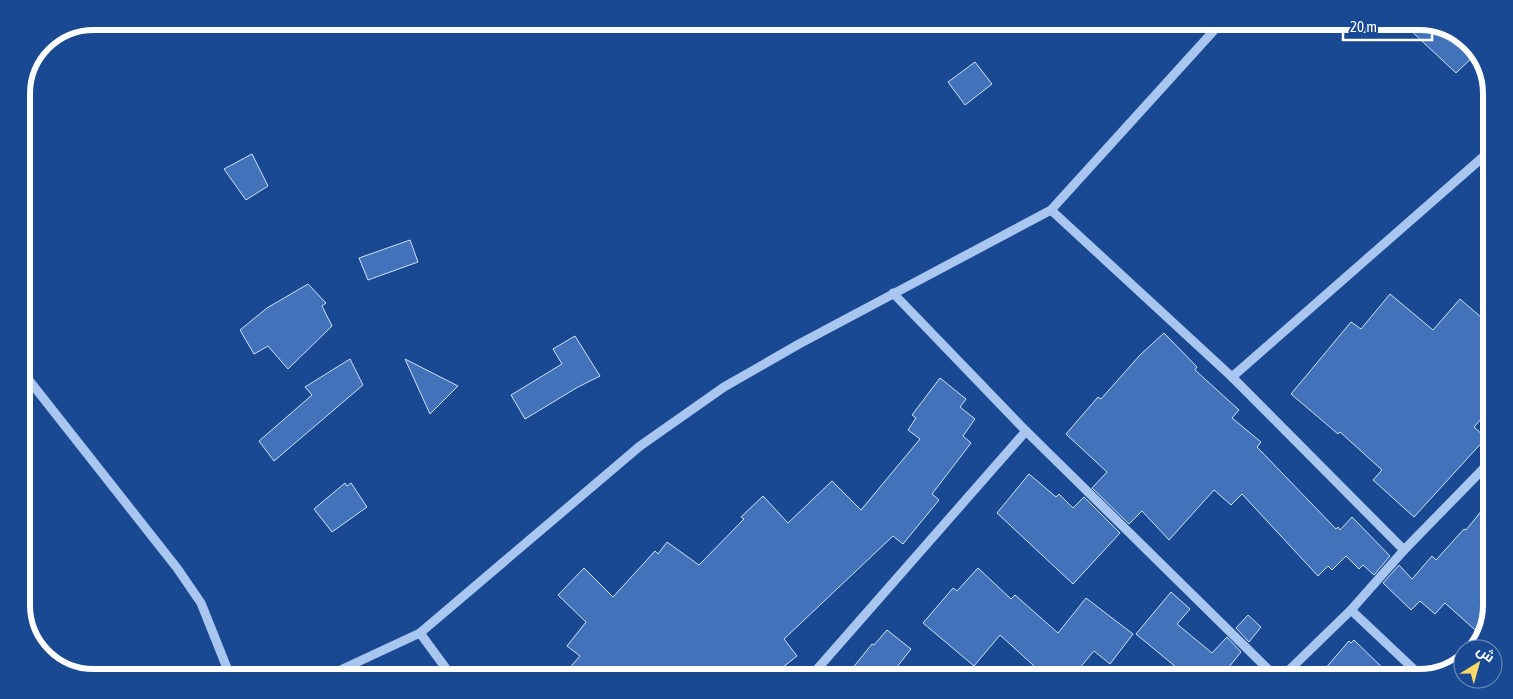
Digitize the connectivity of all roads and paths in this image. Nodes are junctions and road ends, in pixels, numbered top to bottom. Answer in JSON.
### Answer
{"nodes":[{"id":1,"x":1214,"y":30,"type":"edge"},
{"id":2,"x":1483,"y":157,"type":"edge"},
{"id":3,"x":1051,"y":210,"type":"junction"},
{"id":4,"x":893,"y":293,"type":"junction"},
{"id":5,"x":1232,"y":377,"type":"junction"},
{"id":6,"x":30,"y":381,"type":"edge"},
{"id":7,"x":1026,"y":431,"type":"junction"},
{"id":8,"x":1483,"y":469,"type":"edge"},
{"id":9,"x":1404,"y":550,"type":"junction"},
{"id":10,"x":1351,"y":610,"type":"junction"},
{"id":11,"x":420,"y":633,"type":"junction"},
{"id":12,"x":227,"y":669,"type":"edge"},
{"id":13,"x":343,"y":669,"type":"edge"},
{"id":14,"x":446,"y":669,"type":"edge"},
{"id":15,"x":817,"y":669,"type":"edge"},
{"id":16,"x":1268,"y":669,"type":"edge"},
{"id":17,"x":1290,"y":669,"type":"edge"},
{"id":18,"x":1414,"y":669,"type":"edge"}],
"edges":[{"from":1,"to":3,"type":"street"},
{"from":2,"to":5,"type":"street"},
{"from":3,"to":4,"type":"street"},
{"from":3,"to":5,"type":"street"},
{"from":4,"to":7,"type":"street"},
{"from":4,"to":11,"type":"street"},
{"from":5,"to":9,"type":"street"},
{"from":6,"to":12,"type":"street"},
{"from":7,"to":15,"type":"street"},
{"from":7,"to":16,"type":"street"},
{"from":8,"to":9,"type":"street"},
{"from":9,"to":10,"type":"street"},
{"from":10,"to":17,"type":"street"},
{"from":10,"to":18,"type":"street"},
{"from":11,"to":13,"type":"street"},
{"from":11,"to":14,"type":"street"}]}
